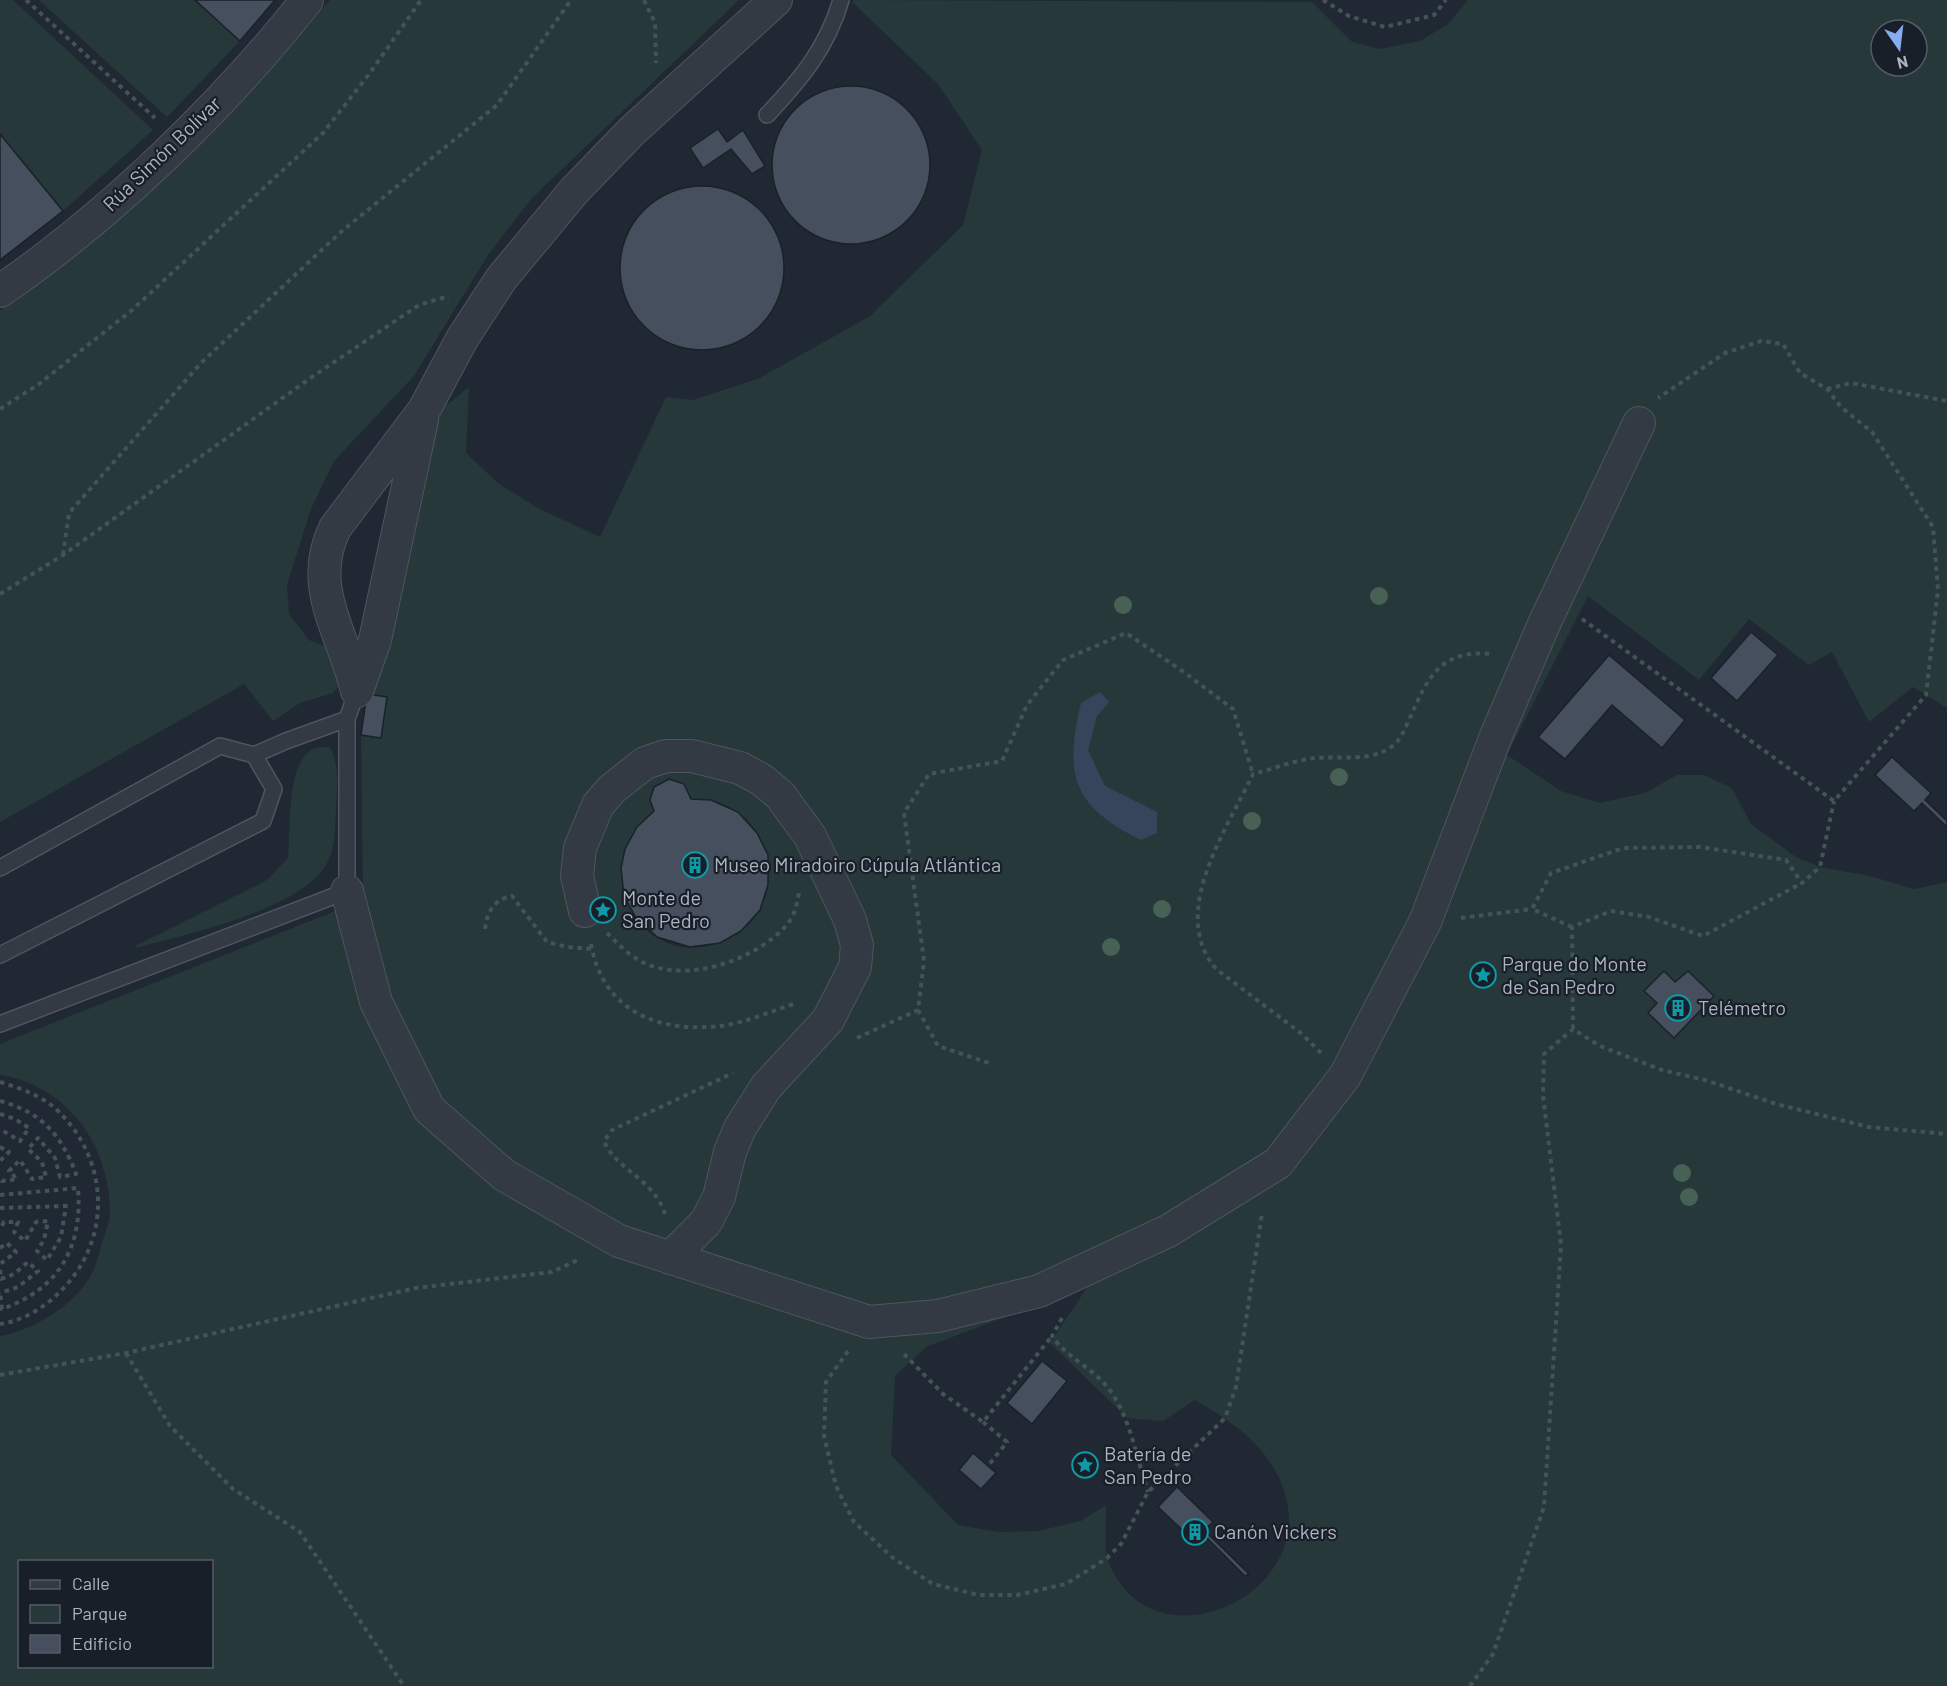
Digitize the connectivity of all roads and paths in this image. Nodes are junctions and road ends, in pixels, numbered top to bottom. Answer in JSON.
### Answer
{"nodes":[{"id":1,"x":26,"y":0,"type":"edge"},
{"id":2,"x":307,"y":0,"type":"edge"},
{"id":3,"x":421,"y":0,"type":"edge"},
{"id":4,"x":571,"y":0,"type":"edge"},
{"id":5,"x":644,"y":0,"type":"edge"},
{"id":6,"x":776,"y":0,"type":"edge"},
{"id":7,"x":841,"y":0,"type":"edge"},
{"id":8,"x":1323,"y":0,"type":"edge"},
{"id":9,"x":1446,"y":0,"type":"edge"},
{"id":10,"x":656,"y":69,"type":"dead end"},
{"id":11,"x":767,"y":115,"type":"dead end"},
{"id":12,"x":164,"y":126,"type":"dead end"},
{"id":13,"x":0,"y":291,"type":"edge"},
{"id":14,"x":480,"y":311,"type":"junction"},
{"id":15,"x":1827,"y":389,"type":"junction"},
{"id":16,"x":1947,"y":401,"type":"edge"},
{"id":17,"x":0,"y":409,"type":"edge"},
{"id":18,"x":424,"y":410,"type":"junction"},
{"id":19,"x":1639,"y":423,"type":"joint"},
{"id":20,"x":63,"y":555,"type":"junction"},
{"id":21,"x":0,"y":594,"type":"edge"},
{"id":22,"x":1544,"y":624,"type":"junction"},
{"id":23,"x":1499,"y":655,"type":"dead end"},
{"id":24,"x":352,"y":705,"type":"junction"},
{"id":25,"x":254,"y":755,"type":"junction"},
{"id":26,"x":1253,"y":774,"type":"junction"},
{"id":27,"x":1834,"y":801,"type":"junction"},
{"id":28,"x":0,"y":868,"type":"edge"},
{"id":29,"x":1802,"y":883,"type":"junction"},
{"id":30,"x":800,"y":889,"type":"dead end"},
{"id":31,"x":347,"y":891,"type":"junction"},
{"id":32,"x":1532,"y":909,"type":"junction"},
{"id":33,"x":585,"y":911,"type":"junction"},
{"id":34,"x":1425,"y":922,"type":"junction"},
{"id":35,"x":1572,"y":927,"type":"junction"},
{"id":36,"x":485,"y":929,"type":"dead end"},
{"id":37,"x":591,"y":949,"type":"junction"},
{"id":38,"x":0,"y":955,"type":"edge"},
{"id":39,"x":918,"y":1010,"type":"junction"},
{"id":40,"x":828,"y":1020,"type":"junction"},
{"id":41,"x":0,"y":1024,"type":"edge"},
{"id":42,"x":1573,"y":1029,"type":"junction"},
{"id":43,"x":989,"y":1063,"type":"dead end"},
{"id":44,"x":736,"y":1071,"type":"dead end"},
{"id":45,"x":1345,"y":1076,"type":"junction"},
{"id":46,"x":0,"y":1082,"type":"edge"},
{"id":47,"x":0,"y":1101,"type":"edge"},
{"id":48,"x":0,"y":1114,"type":"edge"},
{"id":49,"x":0,"y":1129,"type":"edge"},
{"id":50,"x":1947,"y":1134,"type":"edge"},
{"id":51,"x":0,"y":1147,"type":"edge"},
{"id":52,"x":0,"y":1161,"type":"edge"},
{"id":53,"x":1278,"y":1163,"type":"junction"},
{"id":54,"x":0,"y":1179,"type":"edge"},
{"id":55,"x":0,"y":1195,"type":"edge"},
{"id":56,"x":0,"y":1208,"type":"edge"},
{"id":57,"x":0,"y":1229,"type":"edge"},
{"id":58,"x":619,"y":1241,"type":"junction"},
{"id":59,"x":0,"y":1248,"type":"edge"},
{"id":60,"x":661,"y":1255,"type":"junction"},
{"id":61,"x":0,"y":1264,"type":"edge"},
{"id":62,"x":0,"y":1270,"type":"edge"},
{"id":63,"x":0,"y":1293,"type":"edge"},
{"id":64,"x":1064,"y":1314,"type":"dead end"},
{"id":65,"x":870,"y":1322,"type":"junction"},
{"id":66,"x":0,"y":1324,"type":"edge"},
{"id":67,"x":1052,"y":1336,"type":"junction"},
{"id":68,"x":126,"y":1353,"type":"junction"},
{"id":69,"x":0,"y":1375,"type":"edge"},
{"id":70,"x":983,"y":1422,"type":"junction"},
{"id":71,"x":988,"y":1467,"type":"dead end"},
{"id":72,"x":1148,"y":1492,"type":"junction"},
{"id":73,"x":404,"y":1686,"type":"edge"},
{"id":74,"x":1470,"y":1686,"type":"edge"}],
"edges":[{"from":1,"to":12,"type":"path"},
{"from":2,"to":13,"type":"street","name":"Rúa Simón Bolívar"},
{"from":3,"to":17,"type":"path"},
{"from":4,"to":20,"type":"path"},
{"from":5,"to":10,"type":"path"},
{"from":6,"to":14,"type":"street"},
{"from":7,"to":11,"type":"lane"},
{"from":8,"to":9,"type":"path"},
{"from":14,"to":18,"type":"street"},
{"from":14,"to":20,"type":"path"},
{"from":15,"to":16,"type":"path"},
{"from":15,"to":19,"type":"path"},
{"from":15,"to":27,"type":"path"},
{"from":18,"to":24,"type":"street"},
{"from":18,"to":24,"type":"street"},
{"from":19,"to":22,"type":"street"},
{"from":20,"to":21,"type":"path"},
{"from":22,"to":27,"type":"path"},
{"from":22,"to":34,"type":"street"},
{"from":23,"to":26,"type":"path"},
{"from":24,"to":25,"type":"lane"},
{"from":24,"to":31,"type":"lane"},
{"from":25,"to":28,"type":"lane"},
{"from":25,"to":38,"type":"lane"},
{"from":26,"to":39,"type":"path"},
{"from":26,"to":45,"type":"path"},
{"from":27,"to":29,"type":"path"},
{"from":29,"to":32,"type":"path"},
{"from":29,"to":35,"type":"path"},
{"from":30,"to":33,"type":"path"},
{"from":31,"to":41,"type":"lane"},
{"from":31,"to":58,"type":"street"},
{"from":32,"to":34,"type":"path"},
{"from":32,"to":35,"type":"path"},
{"from":33,"to":37,"type":"path"},
{"from":33,"to":40,"type":"street"},
{"from":34,"to":45,"type":"street"},
{"from":35,"to":42,"type":"path"},
{"from":36,"to":37,"type":"path"},
{"from":37,"to":40,"type":"path"},
{"from":39,"to":40,"type":"path"},
{"from":39,"to":43,"type":"path"},
{"from":40,"to":60,"type":"street"},
{"from":42,"to":50,"type":"path"},
{"from":42,"to":74,"type":"path"},
{"from":44,"to":60,"type":"path"},
{"from":45,"to":53,"type":"street"},
{"from":46,"to":66,"type":"path"},
{"from":47,"to":54,"type":"path"},
{"from":48,"to":49,"type":"path"},
{"from":51,"to":52,"type":"path"},
{"from":53,"to":65,"type":"street"},
{"from":53,"to":72,"type":"path"},
{"from":55,"to":63,"type":"path"},
{"from":56,"to":57,"type":"path"},
{"from":58,"to":60,"type":"street"},
{"from":58,"to":68,"type":"path"},
{"from":59,"to":61,"type":"path"},
{"from":60,"to":65,"type":"street"},
{"from":62,"to":63,"type":"path"},
{"from":64,"to":67,"type":"path"},
{"from":65,"to":70,"type":"path"},
{"from":65,"to":72,"type":"path"},
{"from":67,"to":70,"type":"path"},
{"from":67,"to":72,"type":"path"},
{"from":68,"to":69,"type":"path"},
{"from":68,"to":73,"type":"path"},
{"from":70,"to":71,"type":"path"}]}
